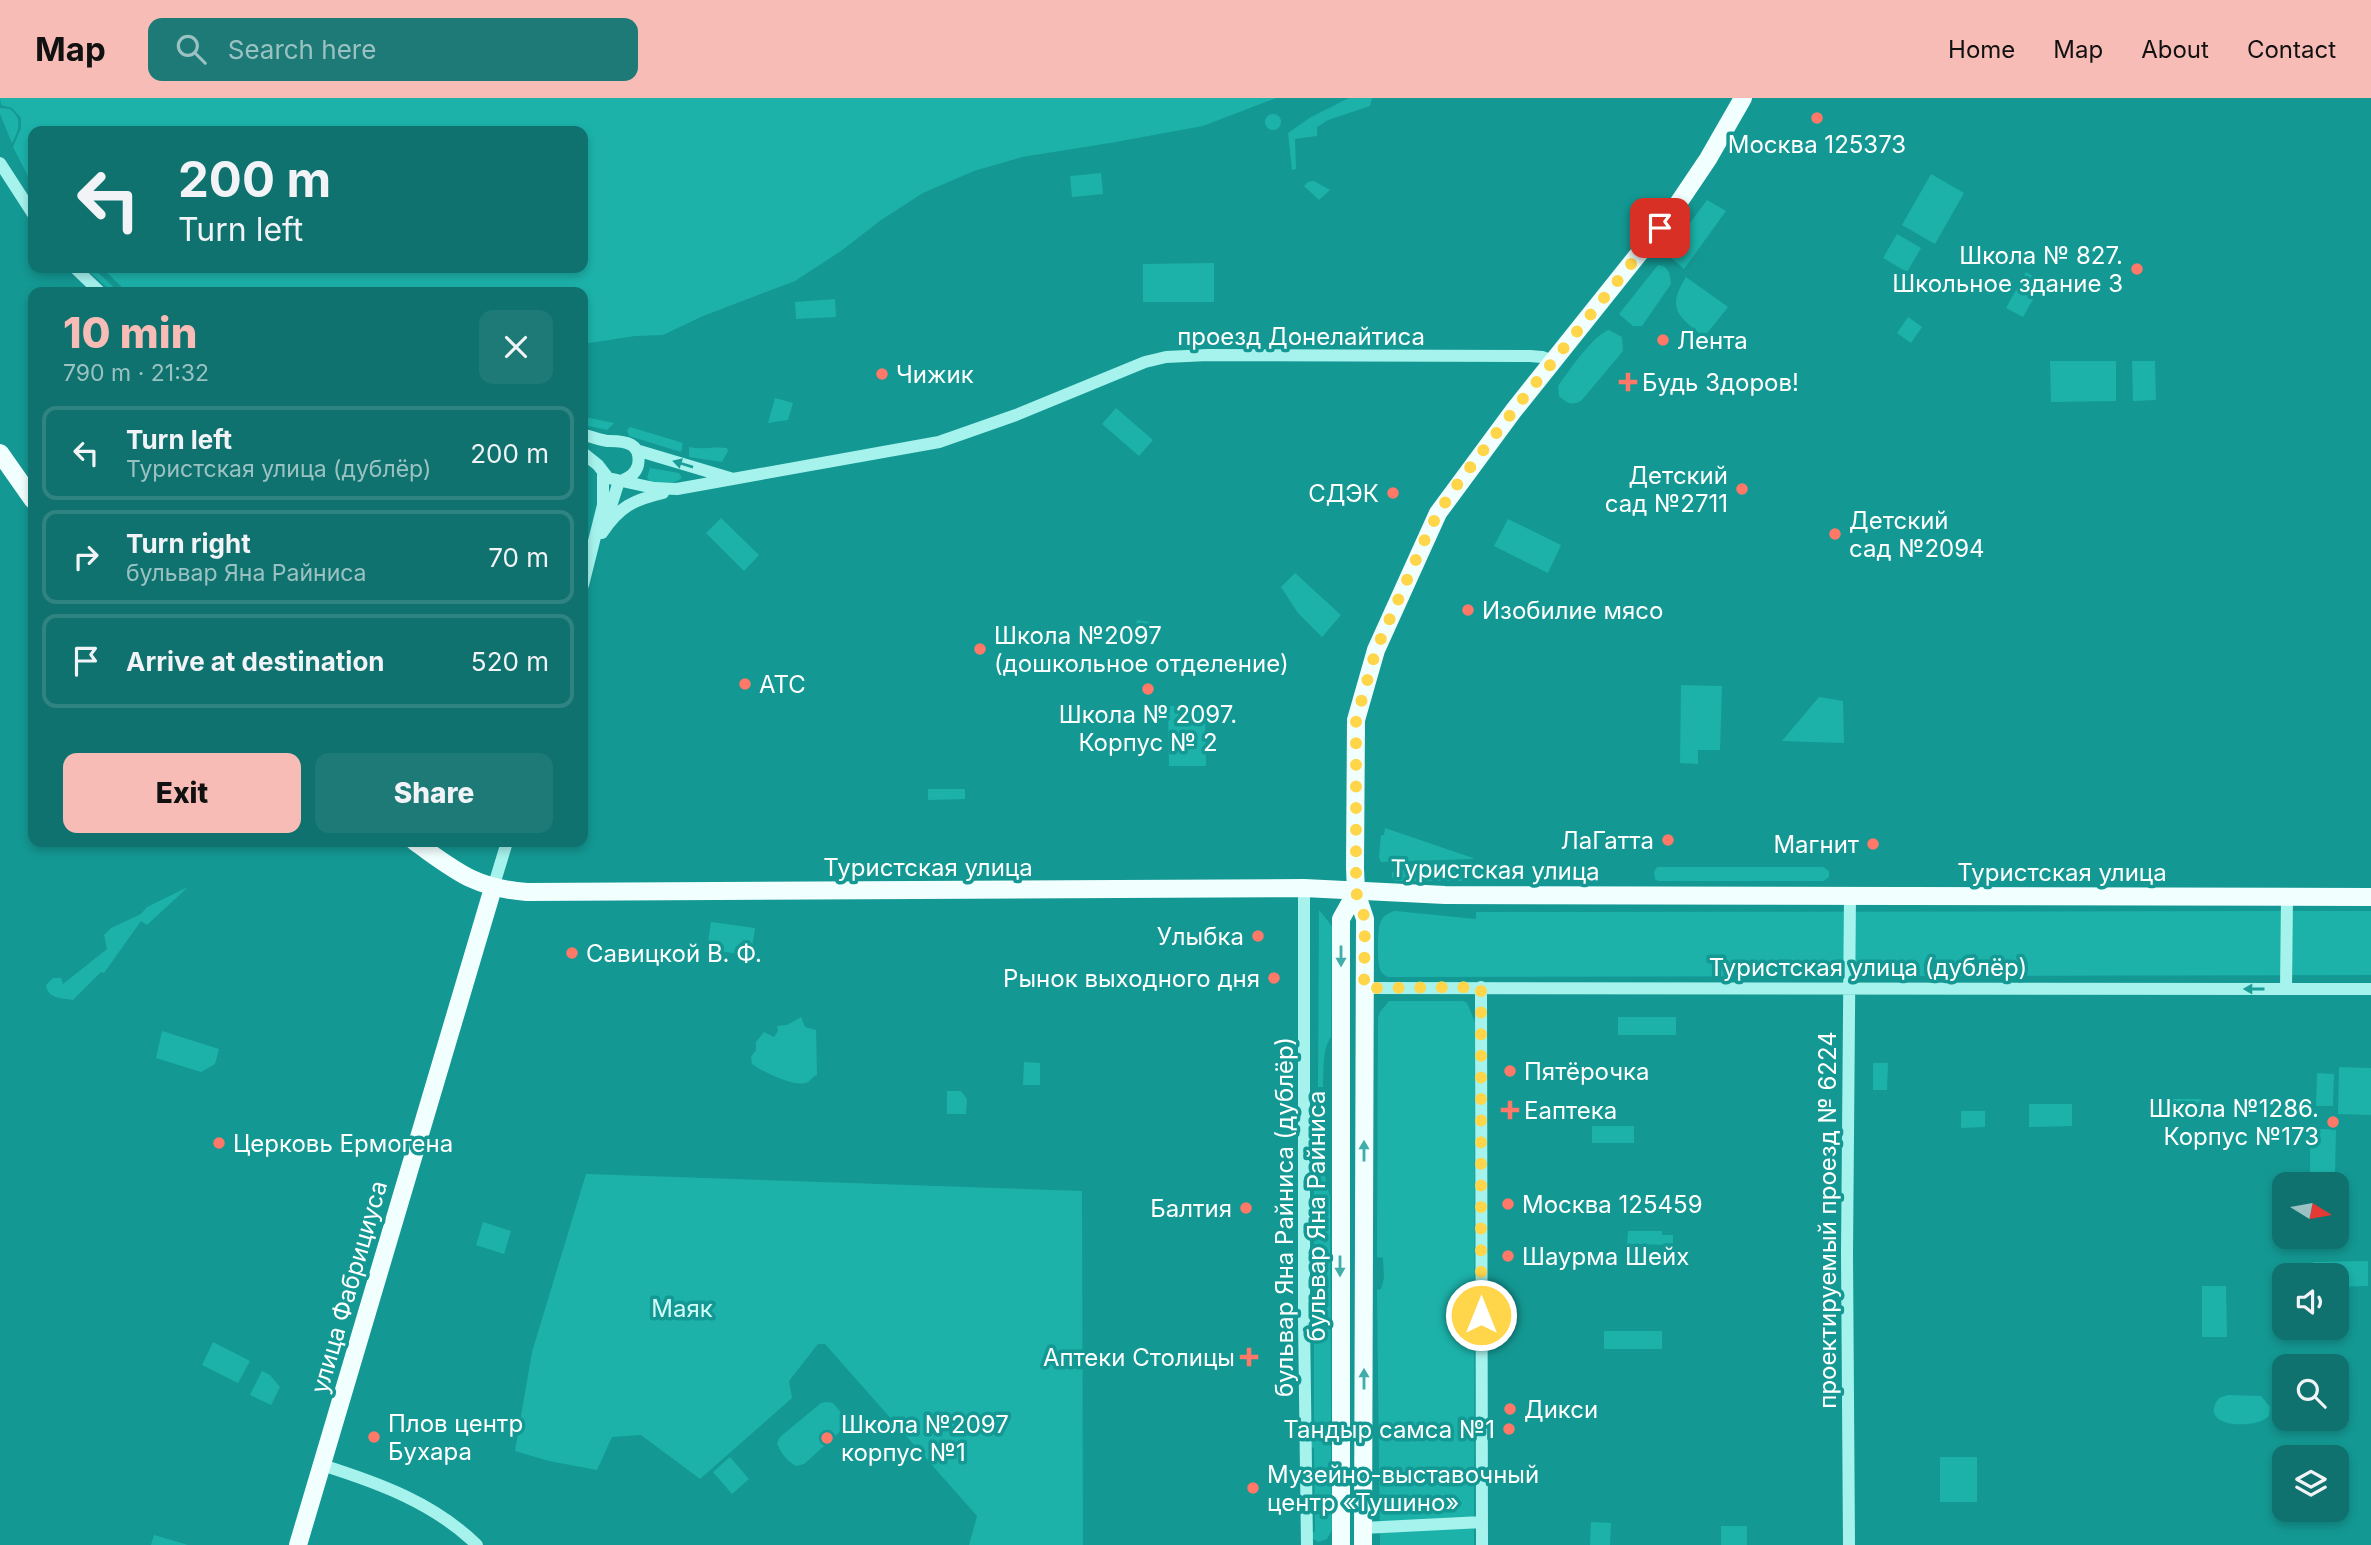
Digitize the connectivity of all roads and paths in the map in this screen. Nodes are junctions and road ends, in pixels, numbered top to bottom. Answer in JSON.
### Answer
{"nodes":[{"id":1,"x":1743,"y":98,"type":"edge"},
{"id":2,"x":0,"y":163,"type":"edge"},
{"id":3,"x":28,"y":206,"type":"edge"},
{"id":4,"x":80,"y":273,"type":"edge"},
{"id":5,"x":95,"y":287,"type":"edge"},
{"id":6,"x":1553,"y":361,"type":"junction"},
{"id":7,"x":588,"y":436,"type":"edge"},
{"id":8,"x":610,"y":441,"type":"junction"},
{"id":9,"x":636,"y":450,"type":"junction"},
{"id":10,"x":0,"y":453,"type":"edge"},
{"id":11,"x":588,"y":458,"type":"edge"},
{"id":12,"x":601,"y":470,"type":"junction"},
{"id":13,"x":731,"y":478,"type":"junction"},
{"id":14,"x":621,"y":480,"type":"junction"},
{"id":15,"x":677,"y":489,"type":"junction"},
{"id":16,"x":28,"y":493,"type":"edge"},
{"id":17,"x":602,"y":533,"type":"junction"},
{"id":18,"x":590,"y":561,"type":"junction"},
{"id":19,"x":588,"y":568,"type":"edge"},
{"id":20,"x":422,"y":847,"type":"edge"},
{"id":21,"x":505,"y":847,"type":"edge"},
{"id":22,"x":493,"y":888,"type":"junction"},
{"id":23,"x":1304,"y":888,"type":"junction"},
{"id":24,"x":1356,"y":892,"type":"junction"},
{"id":25,"x":1850,"y":895,"type":"junction"},
{"id":26,"x":2371,"y":897,"type":"edge"},
{"id":27,"x":2287,"y":898,"type":"junction"},
{"id":28,"x":1481,"y":987,"type":"junction"},
{"id":29,"x":1364,"y":988,"type":"junction"},
{"id":30,"x":1849,"y":988,"type":"junction"},
{"id":31,"x":2286,"y":989,"type":"junction"},
{"id":32,"x":2371,"y":989,"type":"edge"},
{"id":33,"x":1306,"y":1432,"type":"junction"},
{"id":34,"x":1341,"y":1432,"type":"junction"},
{"id":35,"x":322,"y":1465,"type":"junction"},
{"id":36,"x":1482,"y":1522,"type":"junction"},
{"id":37,"x":1363,"y":1537,"type":"edge"},
{"id":38,"x":298,"y":1545,"type":"edge"},
{"id":39,"x":477,"y":1545,"type":"edge"},
{"id":40,"x":1307,"y":1545,"type":"edge"},
{"id":41,"x":1341,"y":1545,"type":"edge"},
{"id":42,"x":1482,"y":1545,"type":"edge"},
{"id":43,"x":1849,"y":1545,"type":"edge"}],
"edges":[{"from":1,"to":6,"type":"main road","name":"бульвар Яна Райниса"},
{"from":2,"to":3,"type":"street"},
{"from":4,"to":5,"type":"street"},
{"from":6,"to":13,"type":"street","name":"проезд Донелайтиса"},
{"from":6,"to":24,"type":"main road","name":"бульвар Яна Райниса"},
{"from":7,"to":8,"type":"street","name":"проезд Донелайтиса"},
{"from":8,"to":9,"type":"street","name":"проезд Донелайтиса"},
{"from":8,"to":12,"type":"street"},
{"from":13,"to":9,"type":"street","name":"проезд Донелайтиса","one_way":true},
{"from":9,"to":14,"type":"street"},
{"from":10,"to":16,"type":"main road"},
{"from":11,"to":12,"type":"street","name":"проезд Донелайтиса"},
{"from":12,"to":14,"type":"street","name":"проезд Донелайтиса"},
{"from":12,"to":18,"type":"street"},
{"from":13,"to":15,"type":"street","name":"проезд Донелайтиса"},
{"from":14,"to":15,"type":"street","name":"проезд Донелайтиса"},
{"from":14,"to":17,"type":"street"},
{"from":15,"to":17,"type":"street"},
{"from":17,"to":18,"type":"street"},
{"from":18,"to":19,"type":"street"},
{"from":20,"to":22,"type":"main road","name":"Туристская улица"},
{"from":21,"to":22,"type":"street","name":"улица Фабрициуса"},
{"from":22,"to":23,"type":"main road","name":"Туристская улица"},
{"from":22,"to":35,"type":"main road","name":"улица Фабрициуса"},
{"from":23,"to":24,"type":"main road","name":"Туристская улица"},
{"from":23,"to":33,"type":"street","name":"бульвар Яна Райниса (дублёр)"},
{"from":24,"to":25,"type":"main road","name":"Туристская улица"},
{"from":24,"to":29,"type":"main road","name":"бульвар Яна Райниса"},
{"from":24,"to":34,"type":"main road","name":"бульвар Яна Райниса","one_way":true},
{"from":25,"to":27,"type":"main road","name":"Туристская улица"},
{"from":25,"to":30,"type":"street","name":"проектируемый проезд № 6224"},
{"from":26,"to":27,"type":"main road","name":"Туристская улица"},
{"from":27,"to":31,"type":"street"},
{"from":28,"to":29,"type":"street","name":"Туристская улица (дублёр)"},
{"from":28,"to":30,"type":"street","name":"Туристская улица (дублёр)"},
{"from":28,"to":36,"type":"street"},
{"from":37,"to":29,"type":"main road","name":"бульвар Яна Райниса","one_way":true},
{"from":31,"to":30,"type":"street","name":"Туристская улица (дублёр)","one_way":true},
{"from":30,"to":43,"type":"street","name":"проектируемый проезд № 6224"},
{"from":31,"to":32,"type":"street","name":"Туристская улица (дублёр)"},
{"from":33,"to":34,"type":"street"},
{"from":33,"to":40,"type":"street","name":"бульвар Яна Райниса (дублёр)"},
{"from":34,"to":41,"type":"main road","name":"бульвар Яна Райниса"},
{"from":35,"to":38,"type":"main road","name":"улица Фабрициуса"},
{"from":35,"to":39,"type":"street"},
{"from":36,"to":37,"type":"street"},
{"from":36,"to":42,"type":"street"}]}
